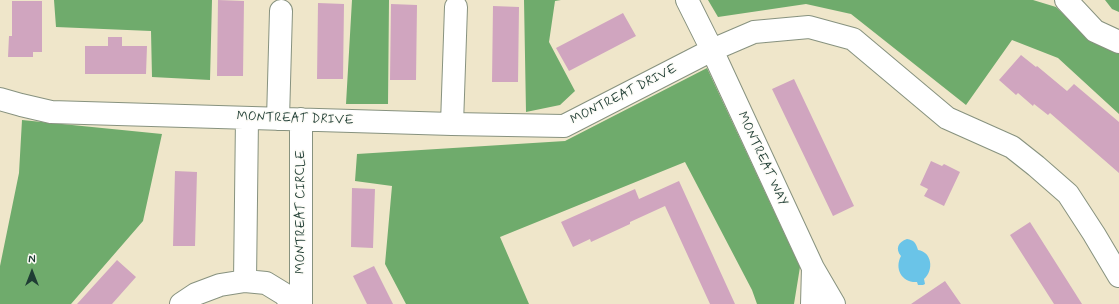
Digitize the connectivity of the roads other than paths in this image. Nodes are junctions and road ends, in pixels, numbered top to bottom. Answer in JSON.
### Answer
{"nodes":[{"id":1,"x":687,"y":0,"type":"edge"},
{"id":2,"x":1066,"y":0,"type":"edge"},
{"id":3,"x":456,"y":7,"type":"dead end"},
{"id":4,"x":282,"y":11,"type":"dead end"},
{"id":5,"x":1119,"y":42,"type":"edge"},
{"id":6,"x":712,"y":50,"type":"junction"},
{"id":7,"x":0,"y":98,"type":"edge"},
{"id":8,"x":246,"y":118,"type":"junction"},
{"id":9,"x":278,"y":119,"type":"junction"},
{"id":10,"x":301,"y":119,"type":"junction"},
{"id":11,"x":452,"y":124,"type":"junction"},
{"id":12,"x":813,"y":268,"type":"junction"},
{"id":13,"x":1119,"y":276,"type":"edge"},
{"id":14,"x":245,"y":281,"type":"junction"},
{"id":15,"x":181,"y":304,"type":"edge"},
{"id":16,"x":292,"y":304,"type":"edge"},
{"id":17,"x":301,"y":304,"type":"edge"},
{"id":18,"x":812,"y":304,"type":"edge"},
{"id":19,"x":834,"y":304,"type":"edge"}],
"edges":[{"from":1,"to":6,"type":"street","name":"MONTREAT WAY"},
{"from":2,"to":5,"type":"street"},
{"from":3,"to":11,"type":"street"},
{"from":4,"to":9,"type":"street"},
{"from":6,"to":11,"type":"street","name":"MONTREAT DRIVE"},
{"from":6,"to":12,"type":"street","name":"MONTREAT WAY"},
{"from":6,"to":13,"type":"street","name":"MONTREAT DRIVE"},
{"from":7,"to":8,"type":"street","name":"MONTREAT DRIVE"},
{"from":8,"to":9,"type":"street","name":"MONTREAT DRIVE"},
{"from":8,"to":14,"type":"street"},
{"from":9,"to":10,"type":"street","name":"MONTREAT DRIVE"},
{"from":10,"to":11,"type":"street","name":"MONTREAT DRIVE"},
{"from":10,"to":17,"type":"street","name":"MONTREAT CIRCLE"},
{"from":12,"to":18,"type":"street","name":"MONTREAT WAY"},
{"from":12,"to":19,"type":"street","name":"MONTREAT WAY"},
{"from":14,"to":15,"type":"street"},
{"from":14,"to":16,"type":"street"}]}
